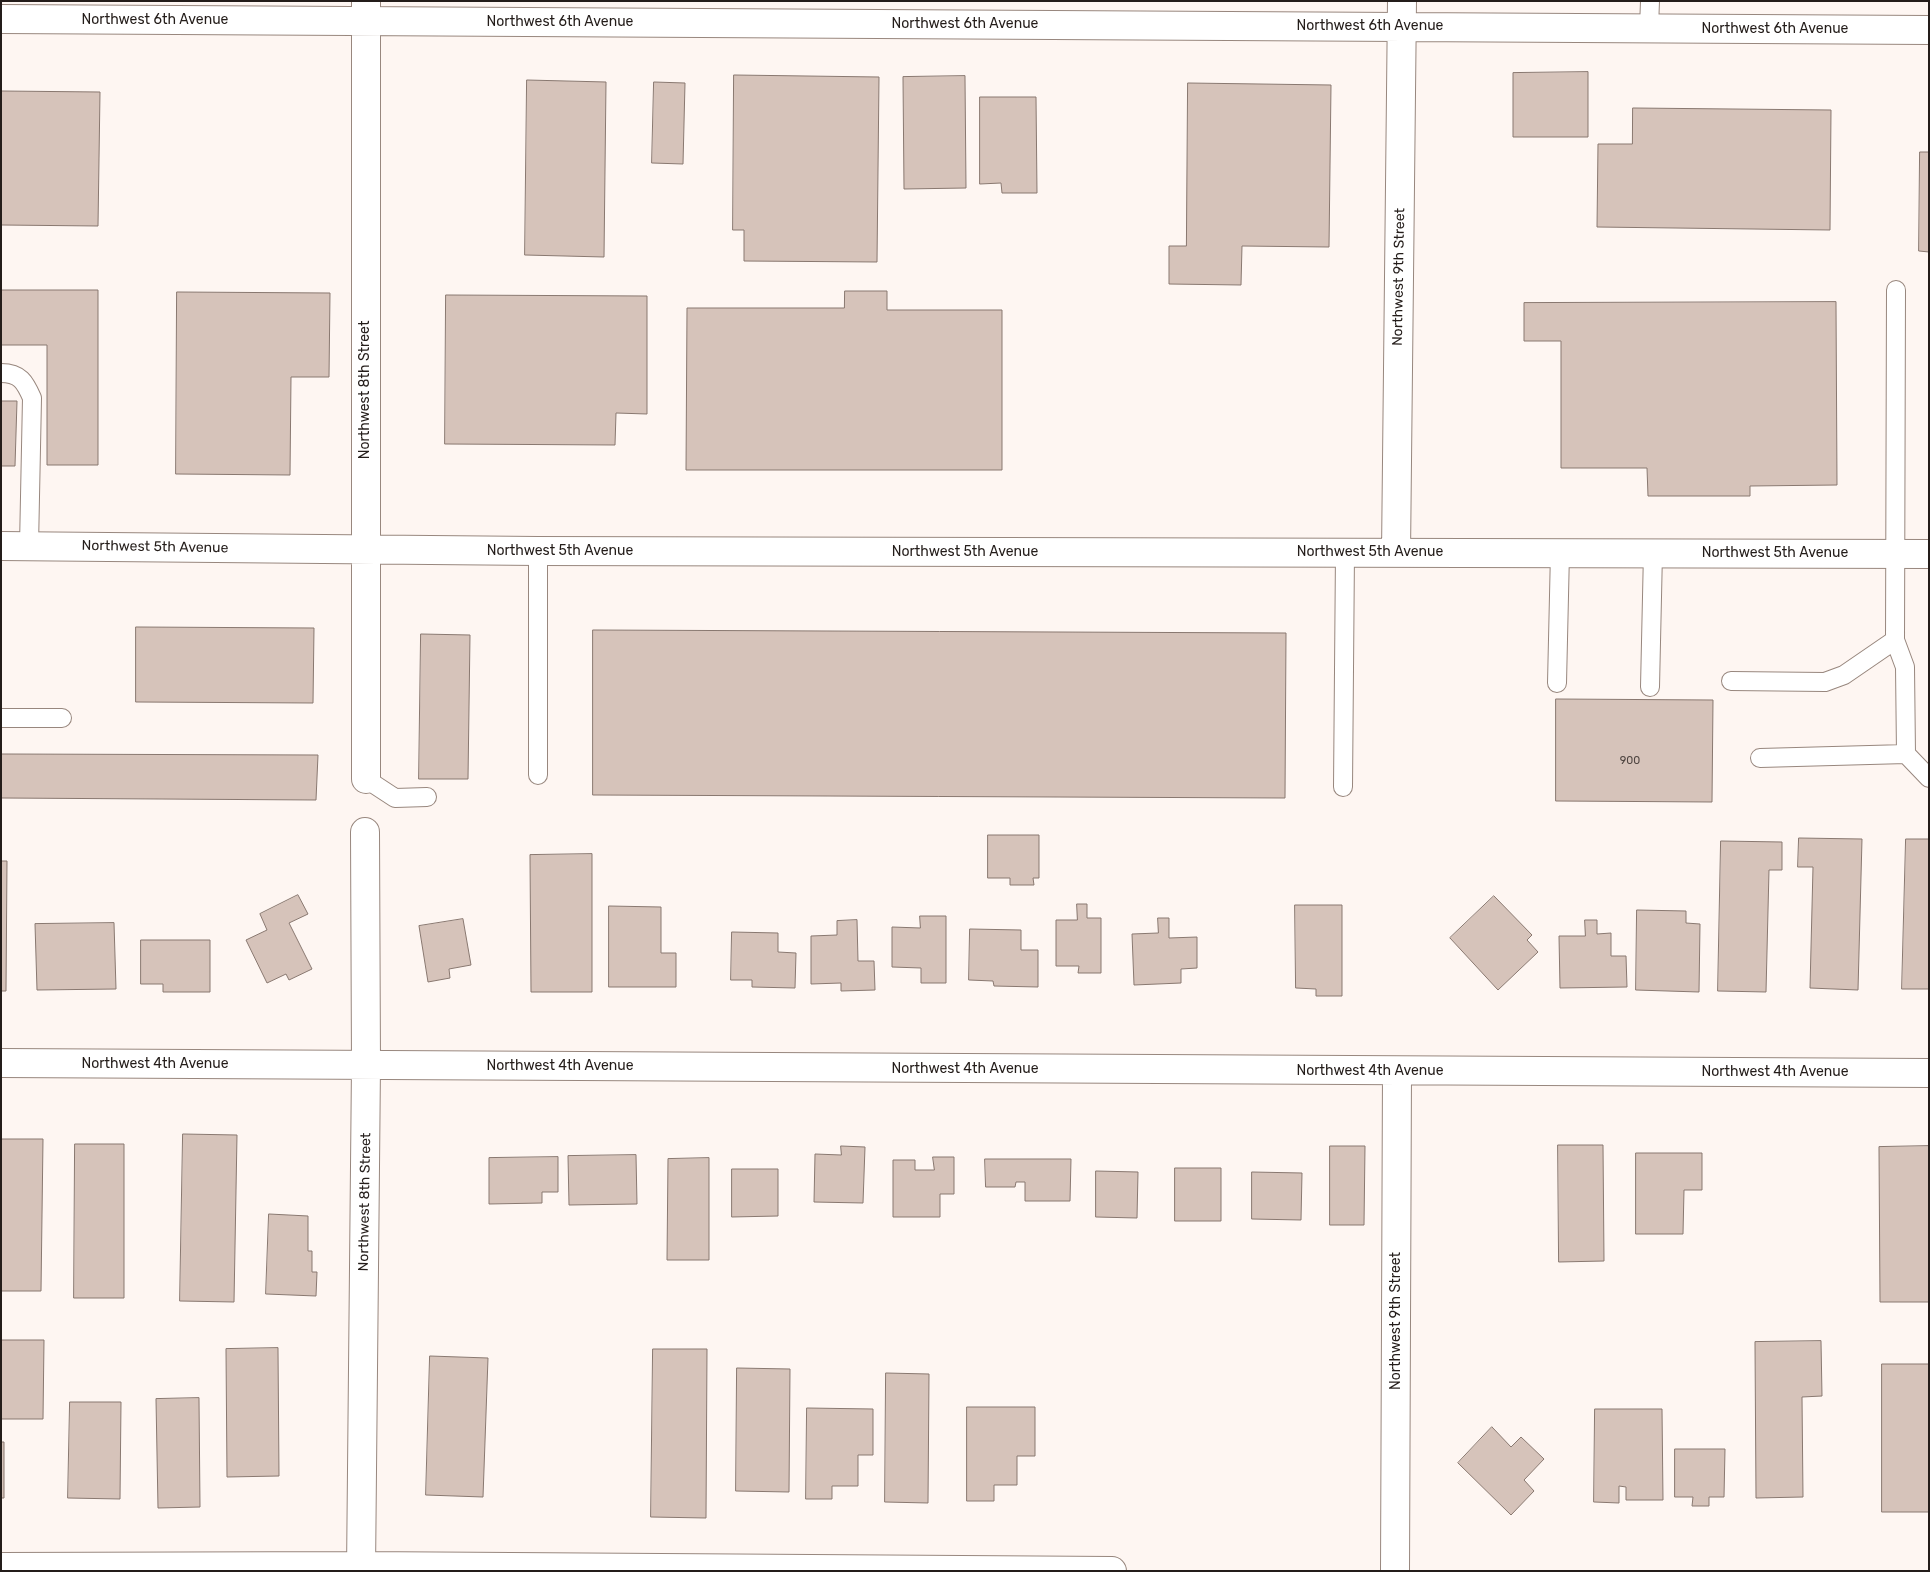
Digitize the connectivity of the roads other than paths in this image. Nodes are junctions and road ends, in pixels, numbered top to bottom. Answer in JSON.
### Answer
{"nodes":[{"id":1,"x":1650,"y":1,"type":"edge"},
{"id":2,"x":366,"y":11,"type":"edge"},
{"id":3,"x":1402,"y":14,"type":"edge"},
{"id":4,"x":1,"y":19,"type":"edge"},
{"id":5,"x":1649,"y":28,"type":"junction"},
{"id":6,"x":1929,"y":30,"type":"edge"},
{"id":7,"x":1896,"y":290,"type":"dead end"},
{"id":8,"x":1,"y":372,"type":"edge"},
{"id":9,"x":1,"y":546,"type":"edge"},
{"id":10,"x":29,"y":546,"type":"junction"},
{"id":11,"x":365,"y":550,"type":"junction"},
{"id":12,"x":538,"y":551,"type":"junction"},
{"id":13,"x":1344,"y":552,"type":"junction"},
{"id":14,"x":1560,"y":552,"type":"junction"},
{"id":15,"x":1653,"y":552,"type":"junction"},
{"id":16,"x":1396,"y":553,"type":"junction"},
{"id":17,"x":1895,"y":554,"type":"junction"},
{"id":18,"x":1929,"y":554,"type":"edge"},
{"id":19,"x":1895,"y":640,"type":"junction"},
{"id":20,"x":1730,"y":681,"type":"dead end"},
{"id":21,"x":1557,"y":683,"type":"dead end"},
{"id":22,"x":1650,"y":687,"type":"dead end"},
{"id":23,"x":1,"y":718,"type":"edge"},
{"id":24,"x":62,"y":718,"type":"dead end"},
{"id":25,"x":1906,"y":754,"type":"junction"},
{"id":26,"x":1760,"y":758,"type":"dead end"},
{"id":27,"x":538,"y":775,"type":"dead end"},
{"id":28,"x":1929,"y":778,"type":"edge"},
{"id":29,"x":366,"y":779,"type":"joint"},
{"id":30,"x":1343,"y":788,"type":"dead end"},
{"id":31,"x":427,"y":797,"type":"dead end"},
{"id":32,"x":365,"y":832,"type":"dead end"},
{"id":33,"x":1,"y":1063,"type":"edge"},
{"id":34,"x":366,"y":1065,"type":"junction"},
{"id":35,"x":1396,"y":1071,"type":"junction"},
{"id":36,"x":1929,"y":1073,"type":"edge"},
{"id":37,"x":1,"y":1567,"type":"edge"},
{"id":38,"x":361,"y":1568,"type":"edge"},
{"id":39,"x":1112,"y":1571,"type":"edge"},
{"id":40,"x":1395,"y":1571,"type":"edge"}],
"edges":[{"from":1,"to":5,"type":"lane"},
{"from":2,"to":3,"type":"street","name":"Northwest 6th Avenue"},
{"from":2,"to":4,"type":"street","name":"Northwest 6th Avenue"},
{"from":2,"to":11,"type":"street","name":"Northwest 8th Street"},
{"from":3,"to":5,"type":"street","name":"Northwest 6th Avenue"},
{"from":3,"to":16,"type":"street","name":"Northwest 9th Street"},
{"from":5,"to":6,"type":"street","name":"Northwest 6th Avenue"},
{"from":7,"to":17,"type":"lane"},
{"from":8,"to":10,"type":"lane"},
{"from":9,"to":10,"type":"street","name":"Northwest 5th Avenue"},
{"from":10,"to":11,"type":"street","name":"Northwest 5th Avenue"},
{"from":11,"to":12,"type":"street","name":"Northwest 5th Avenue"},
{"from":11,"to":29,"type":"street","name":"Northwest 8th Street"},
{"from":12,"to":13,"type":"street","name":"Northwest 5th Avenue"},
{"from":12,"to":27,"type":"lane"},
{"from":13,"to":16,"type":"street","name":"Northwest 5th Avenue"},
{"from":13,"to":30,"type":"lane"},
{"from":14,"to":15,"type":"street","name":"Northwest 5th Avenue"},
{"from":14,"to":16,"type":"street","name":"Northwest 5th Avenue"},
{"from":14,"to":21,"type":"lane"},
{"from":15,"to":17,"type":"street","name":"Northwest 5th Avenue"},
{"from":15,"to":22,"type":"lane"},
{"from":17,"to":18,"type":"street","name":"Northwest 5th Avenue"},
{"from":17,"to":19,"type":"lane"},
{"from":19,"to":20,"type":"lane"},
{"from":19,"to":25,"type":"lane"},
{"from":23,"to":24,"type":"lane"},
{"from":25,"to":26,"type":"lane"},
{"from":25,"to":28,"type":"lane"},
{"from":29,"to":31,"type":"lane"},
{"from":32,"to":34,"type":"street","name":"Northwest 8th Street"},
{"from":33,"to":34,"type":"street","name":"Northwest 4th Avenue"},
{"from":34,"to":35,"type":"street","name":"Northwest 4th Avenue"},
{"from":34,"to":38,"type":"street","name":"Northwest 8th Street"},
{"from":35,"to":36,"type":"street","name":"Northwest 4th Avenue"},
{"from":35,"to":40,"type":"street","name":"Northwest 9th Street"},
{"from":37,"to":38,"type":"street"},
{"from":38,"to":39,"type":"street"}]}
